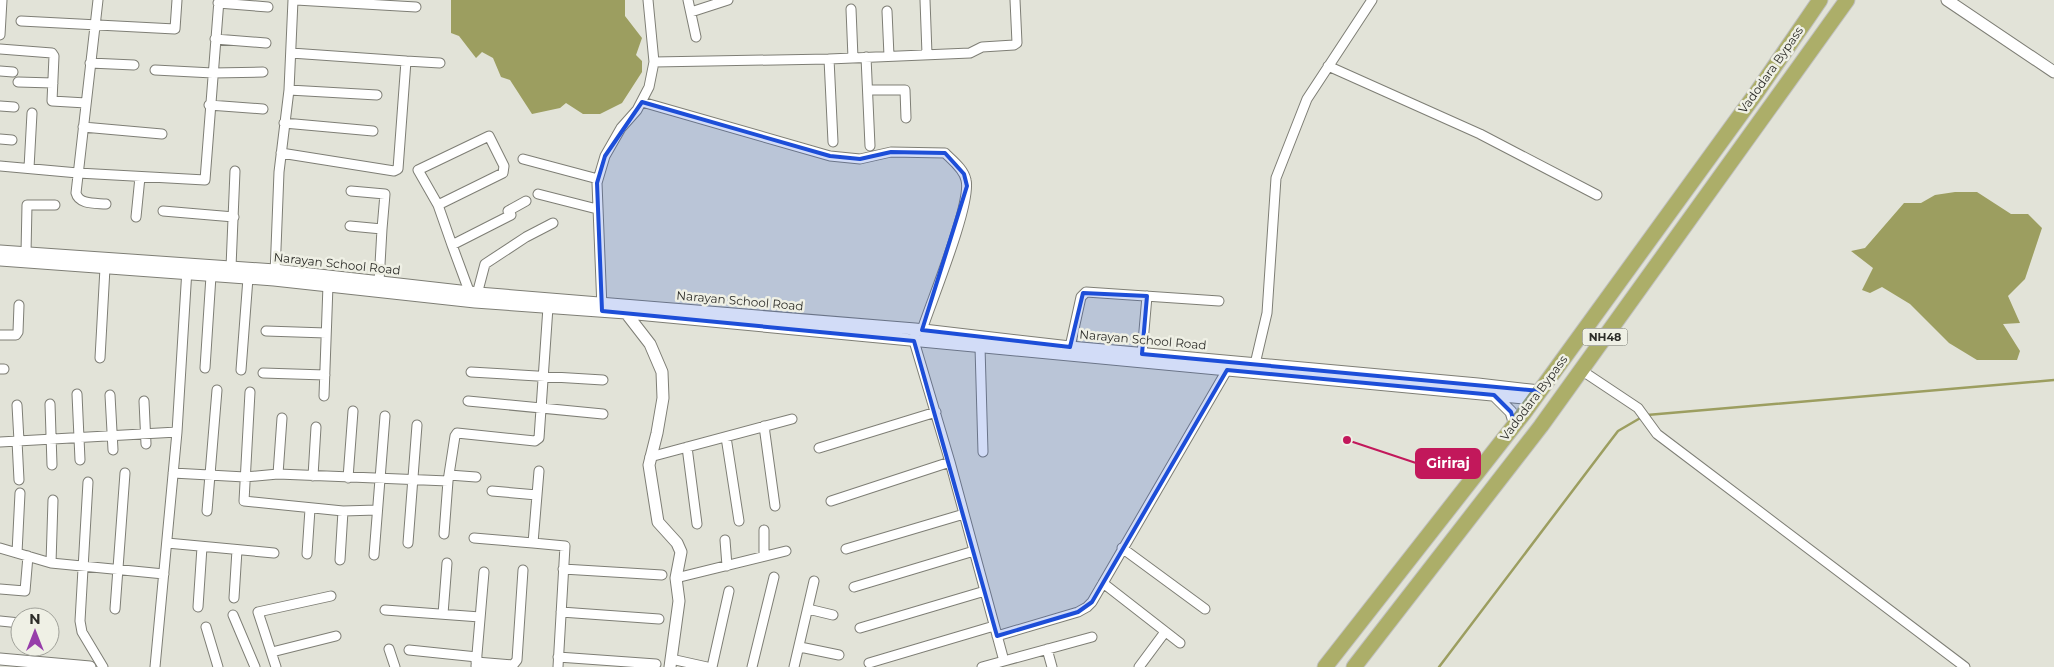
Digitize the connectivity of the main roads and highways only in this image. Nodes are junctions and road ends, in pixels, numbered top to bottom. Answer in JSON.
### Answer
{"nodes":[{"id":1,"x":1820,"y":0,"type":"edge"},
{"id":2,"x":1847,"y":0,"type":"edge"},
{"id":3,"x":1325,"y":667,"type":"edge"},
{"id":4,"x":1354,"y":667,"type":"edge"}],
"edges":[{"from":1,"to":3,"type":"highway","name":"Vadodara Bypass","number":"NH48"},
{"from":2,"to":4,"type":"highway","name":"Vadodara Bypass","number":"NH48"}]}
